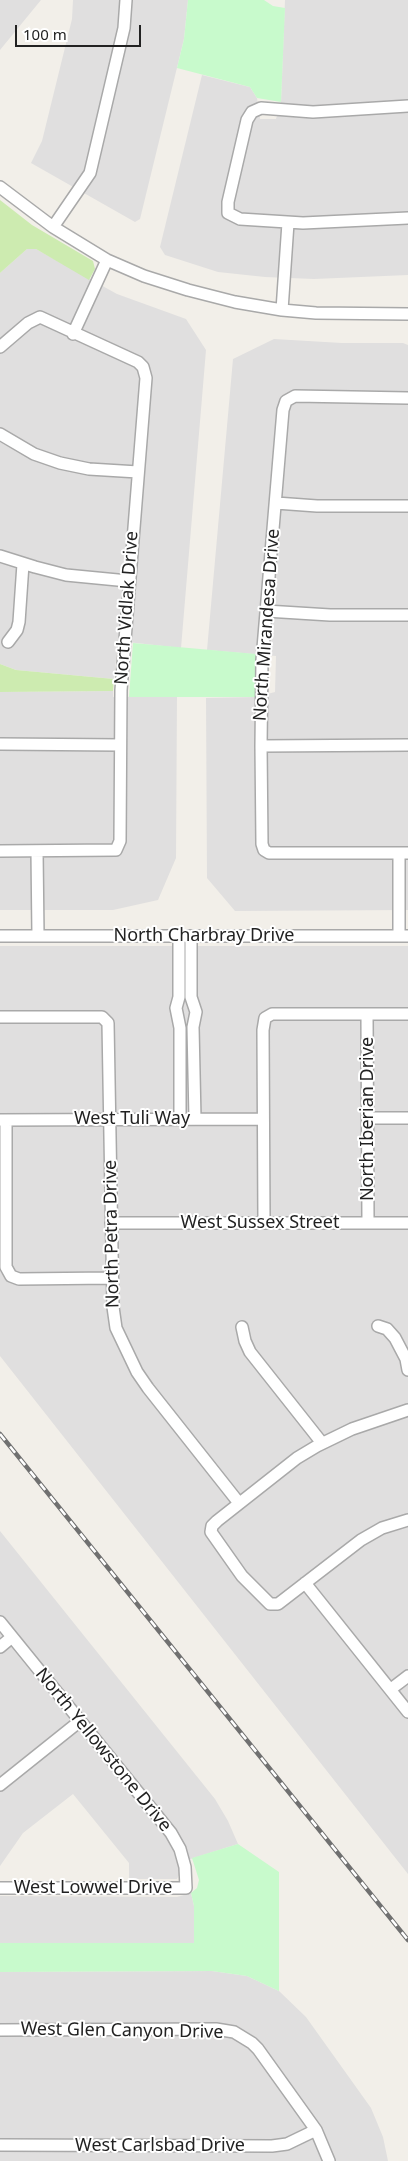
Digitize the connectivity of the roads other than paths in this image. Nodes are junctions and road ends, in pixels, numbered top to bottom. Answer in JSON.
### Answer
{"nodes":[{"id":1,"x":126,"y":0,"type":"edge"},
{"id":2,"x":408,"y":106,"type":"edge"},
{"id":3,"x":0,"y":187,"type":"edge"},
{"id":4,"x":408,"y":218,"type":"edge"},
{"id":5,"x":288,"y":223,"type":"junction"},
{"id":6,"x":53,"y":227,"type":"junction"},
{"id":7,"x":107,"y":260,"type":"junction"},
{"id":8,"x":282,"y":310,"type":"junction"},
{"id":9,"x":408,"y":314,"type":"edge"},
{"id":10,"x":73,"y":334,"type":"junction"},
{"id":11,"x":0,"y":347,"type":"edge"},
{"id":12,"x":408,"y":398,"type":"edge"},
{"id":13,"x":0,"y":434,"type":"edge"},
{"id":14,"x":138,"y":472,"type":"junction"},
{"id":15,"x":276,"y":503,"type":"junction"},
{"id":16,"x":408,"y":506,"type":"edge"},
{"id":17,"x":0,"y":556,"type":"edge"},
{"id":18,"x":23,"y":564,"type":"junction"},
{"id":19,"x":128,"y":580,"type":"junction"},
{"id":20,"x":266,"y":611,"type":"junction"},
{"id":21,"x":408,"y":615,"type":"edge"},
{"id":22,"x":8,"y":642,"type":"dead end"},
{"id":23,"x":0,"y":744,"type":"edge"},
{"id":24,"x":120,"y":744,"type":"junction"},
{"id":25,"x":408,"y":745,"type":"edge"},
{"id":26,"x":261,"y":746,"type":"junction"},
{"id":27,"x":0,"y":851,"type":"edge"},
{"id":28,"x":38,"y":851,"type":"junction"},
{"id":29,"x":404,"y":853,"type":"edge"},
{"id":30,"x":0,"y":936,"type":"edge"},
{"id":31,"x":38,"y":936,"type":"junction"},
{"id":32,"x":178,"y":936,"type":"junction"},
{"id":33,"x":191,"y":936,"type":"junction"},
{"id":34,"x":404,"y":936,"type":"edge"},
{"id":35,"x":367,"y":1014,"type":"junction"},
{"id":36,"x":408,"y":1014,"type":"edge"},
{"id":37,"x":0,"y":1017,"type":"edge"},
{"id":38,"x":195,"y":1020,"type":"junction"},
{"id":39,"x":178,"y":1022,"type":"junction"},
{"id":40,"x":368,"y":1118,"type":"junction"},
{"id":41,"x":408,"y":1118,"type":"edge"},
{"id":42,"x":110,"y":1119,"type":"junction"},
{"id":43,"x":180,"y":1119,"type":"junction"},
{"id":44,"x":195,"y":1119,"type":"junction"},
{"id":45,"x":264,"y":1119,"type":"junction"},
{"id":46,"x":3,"y":1120,"type":"edge"},
{"id":47,"x":111,"y":1223,"type":"junction"},
{"id":48,"x":264,"y":1223,"type":"junction"},
{"id":49,"x":368,"y":1223,"type":"junction"},
{"id":50,"x":408,"y":1223,"type":"edge"},
{"id":51,"x":112,"y":1278,"type":"junction"},
{"id":52,"x":378,"y":1326,"type":"dead end"},
{"id":53,"x":242,"y":1327,"type":"dead end"},
{"id":54,"x":408,"y":1370,"type":"edge"},
{"id":55,"x":408,"y":1410,"type":"edge"},
{"id":56,"x":322,"y":1442,"type":"junction"},
{"id":57,"x":239,"y":1503,"type":"junction"},
{"id":58,"x":408,"y":1520,"type":"edge"},
{"id":59,"x":305,"y":1583,"type":"junction"},
{"id":60,"x":0,"y":1622,"type":"edge"},
{"id":61,"x":12,"y":1637,"type":"junction"},
{"id":62,"x":0,"y":1647,"type":"edge"},
{"id":63,"x":408,"y":1676,"type":"edge"},
{"id":64,"x":391,"y":1689,"type":"junction"},
{"id":65,"x":408,"y":1712,"type":"edge"},
{"id":66,"x":80,"y":1721,"type":"junction"},
{"id":67,"x":0,"y":1785,"type":"edge"},
{"id":68,"x":0,"y":1888,"type":"edge"},
{"id":69,"x":186,"y":1888,"type":"joint"},
{"id":70,"x":0,"y":2030,"type":"edge"},
{"id":71,"x":316,"y":2130,"type":"junction"},
{"id":72,"x":0,"y":2146,"type":"edge"},
{"id":73,"x":329,"y":2161,"type":"edge"}],
"edges":[{"from":1,"to":6,"type":"street"},
{"from":2,"to":5,"type":"street"},
{"from":3,"to":6,"type":"street"},
{"from":4,"to":5,"type":"street"},
{"from":5,"to":8,"type":"street"},
{"from":6,"to":7,"type":"street"},
{"from":7,"to":8,"type":"street"},
{"from":7,"to":10,"type":"street"},
{"from":8,"to":9,"type":"street"},
{"from":10,"to":11,"type":"street"},
{"from":10,"to":14,"type":"street","name":"North Vidlak Drive"},
{"from":12,"to":15,"type":"street","name":"North Mirandesa Drive"},
{"from":13,"to":14,"type":"street"},
{"from":14,"to":19,"type":"street","name":"North Vidlak Drive"},
{"from":15,"to":16,"type":"street"},
{"from":15,"to":20,"type":"street","name":"North Mirandesa Drive"},
{"from":17,"to":18,"type":"street"},
{"from":18,"to":19,"type":"street"},
{"from":18,"to":22,"type":"street"},
{"from":19,"to":24,"type":"street","name":"North Vidlak Drive"},
{"from":20,"to":21,"type":"street"},
{"from":20,"to":26,"type":"street","name":"North Mirandesa Drive"},
{"from":23,"to":24,"type":"street"},
{"from":24,"to":28,"type":"street","name":"North Vidlak Drive"},
{"from":25,"to":26,"type":"street"},
{"from":26,"to":29,"type":"street","name":"North Mirandesa Drive"},
{"from":27,"to":28,"type":"street"},
{"from":28,"to":31,"type":"street"},
{"from":29,"to":34,"type":"street"},
{"from":30,"to":31,"type":"street","name":"North Charbray Drive"},
{"from":31,"to":32,"type":"street","name":"North Charbray Drive"},
{"from":32,"to":33,"type":"street","name":"North Charbray Drive"},
{"from":32,"to":39,"type":"street"},
{"from":33,"to":34,"type":"street","name":"North Charbray Drive"},
{"from":33,"to":38,"type":"street"},
{"from":35,"to":36,"type":"street"},
{"from":35,"to":40,"type":"street","name":"North Iberian Drive"},
{"from":35,"to":45,"type":"street"},
{"from":37,"to":42,"type":"street","name":"North Petra Drive"},
{"from":38,"to":39,"type":"street"},
{"from":38,"to":44,"type":"street"},
{"from":39,"to":43,"type":"street"},
{"from":40,"to":41,"type":"street"},
{"from":40,"to":49,"type":"street","name":"North Iberian Drive"},
{"from":42,"to":43,"type":"street","name":"West Tuli Way"},
{"from":42,"to":46,"type":"street","name":"West Tuli Way"},
{"from":42,"to":47,"type":"street","name":"North Petra Drive"},
{"from":43,"to":44,"type":"street","name":"West Tuli Way"},
{"from":44,"to":45,"type":"street","name":"West Tuli Way"},
{"from":45,"to":48,"type":"street"},
{"from":46,"to":51,"type":"street"},
{"from":47,"to":48,"type":"street","name":"West Sussex Street"},
{"from":47,"to":51,"type":"street","name":"North Petra Drive"},
{"from":48,"to":49,"type":"street","name":"West Sussex Street"},
{"from":49,"to":50,"type":"street","name":"West Sussex Street"},
{"from":51,"to":57,"type":"street","name":"North Petra Drive"},
{"from":52,"to":54,"type":"street"},
{"from":53,"to":56,"type":"street"},
{"from":55,"to":56,"type":"street"},
{"from":56,"to":57,"type":"street"},
{"from":57,"to":59,"type":"street"},
{"from":58,"to":59,"type":"street"},
{"from":59,"to":64,"type":"street"},
{"from":60,"to":61,"type":"street","name":"North Yellowstone Drive"},
{"from":61,"to":62,"type":"street"},
{"from":61,"to":66,"type":"street","name":"North Yellowstone Drive"},
{"from":63,"to":64,"type":"street"},
{"from":64,"to":65,"type":"street"},
{"from":66,"to":67,"type":"street"},
{"from":66,"to":69,"type":"street","name":"North Yellowstone Drive"},
{"from":68,"to":69,"type":"street","name":"West Lowwel Drive"},
{"from":70,"to":71,"type":"street","name":"West Glen Canyon Drive"},
{"from":71,"to":72,"type":"street","name":"West Carlsbad Drive"},
{"from":71,"to":73,"type":"street"}]}
